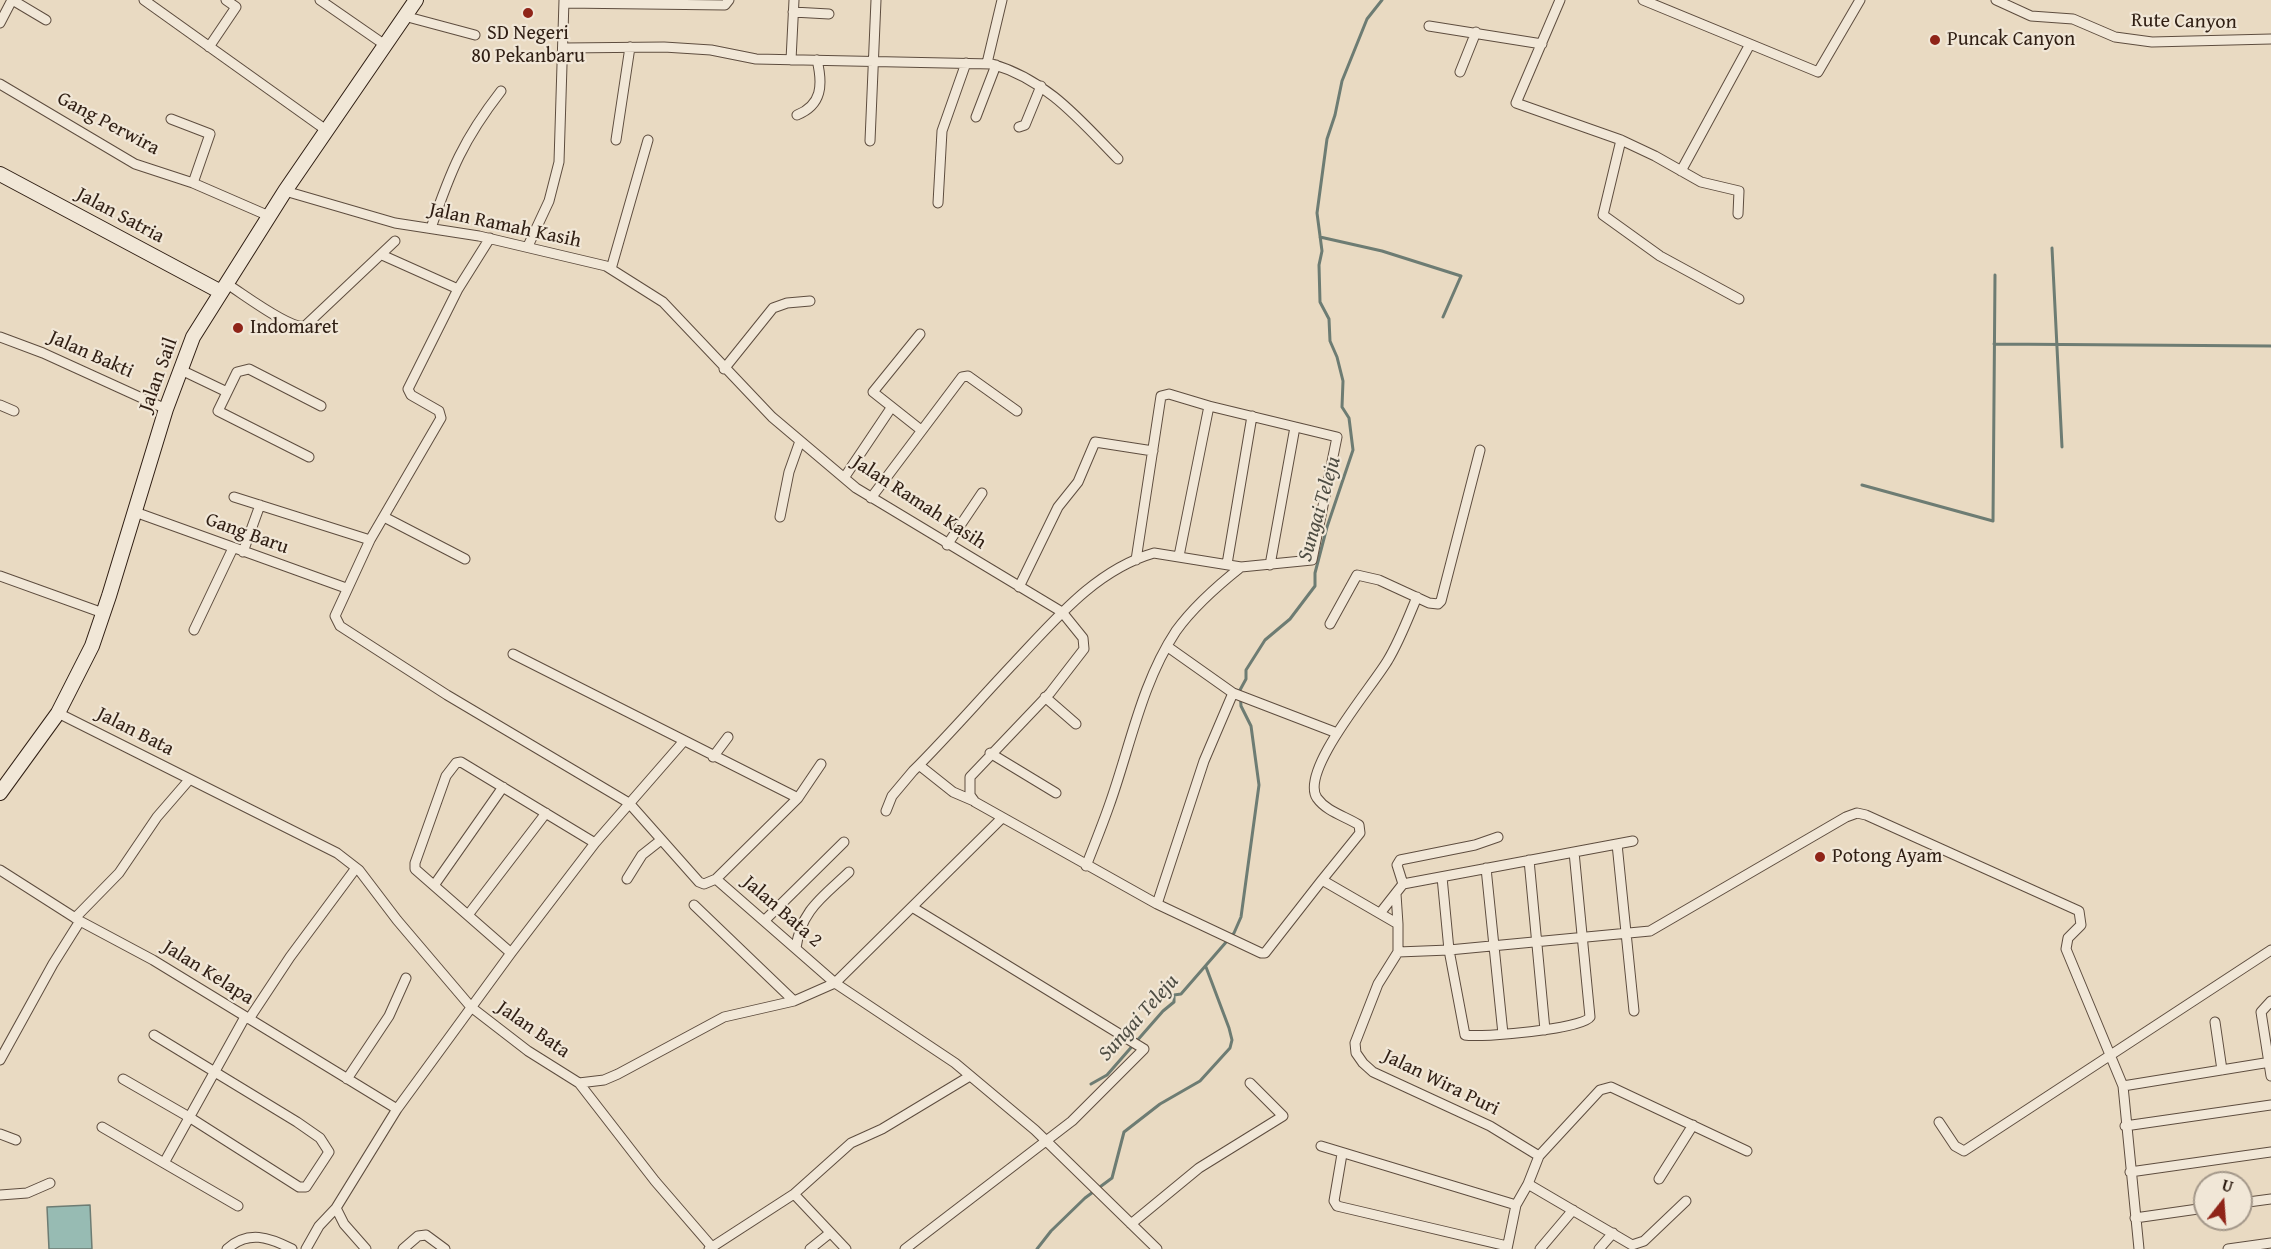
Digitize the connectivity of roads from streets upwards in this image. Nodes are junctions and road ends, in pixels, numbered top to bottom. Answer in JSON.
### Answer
{"nodes":[{"id":1,"x":13,"y":0,"type":"edge"},
{"id":2,"x":144,"y":0,"type":"edge"},
{"id":3,"x":226,"y":0,"type":"edge"},
{"id":4,"x":320,"y":0,"type":"edge"},
{"id":5,"x":416,"y":0,"type":"edge"},
{"id":6,"x":729,"y":0,"type":"edge"},
{"id":7,"x":794,"y":0,"type":"edge"},
{"id":8,"x":876,"y":0,"type":"edge"},
{"id":9,"x":1002,"y":0,"type":"edge"},
{"id":10,"x":1560,"y":0,"type":"edge"},
{"id":11,"x":1860,"y":0,"type":"edge"},
{"id":12,"x":1996,"y":0,"type":"edge"},
{"id":13,"x":1650,"y":1,"type":"edge"},
{"id":14,"x":564,"y":2,"type":"edge"},
{"id":15,"x":793,"y":12,"type":"junction"},
{"id":16,"x":829,"y":14,"type":"dead end"},
{"id":17,"x":404,"y":16,"type":"junction"},
{"id":18,"x":46,"y":20,"type":"dead end"},
{"id":19,"x":0,"y":23,"type":"edge"},
{"id":20,"x":1429,"y":26,"type":"dead end"},
{"id":21,"x":1476,"y":32,"type":"junction"},
{"id":22,"x":475,"y":35,"type":"dead end"},
{"id":23,"x":2271,"y":39,"type":"edge"},
{"id":24,"x":1542,"y":44,"type":"junction"},
{"id":25,"x":385,"y":45,"type":"junction"},
{"id":26,"x":1749,"y":46,"type":"junction"},
{"id":27,"x":209,"y":47,"type":"junction"},
{"id":28,"x":630,"y":47,"type":"junction"},
{"id":29,"x":565,"y":48,"type":"junction"},
{"id":30,"x":791,"y":60,"type":"junction"},
{"id":31,"x":817,"y":60,"type":"junction"},
{"id":32,"x":875,"y":62,"type":"junction"},
{"id":33,"x":966,"y":63,"type":"junction"},
{"id":34,"x":991,"y":64,"type":"junction"},
{"id":35,"x":1460,"y":72,"type":"dead end"},
{"id":36,"x":0,"y":84,"type":"edge"},
{"id":37,"x":1041,"y":86,"type":"junction"},
{"id":38,"x":501,"y":91,"type":"dead end"},
{"id":39,"x":797,"y":115,"type":"dead end"},
{"id":40,"x":976,"y":117,"type":"dead end"},
{"id":41,"x":171,"y":119,"type":"dead end"},
{"id":42,"x":1019,"y":127,"type":"dead end"},
{"id":43,"x":326,"y":130,"type":"junction"},
{"id":44,"x":615,"y":140,"type":"dead end"},
{"id":45,"x":648,"y":140,"type":"dead end"},
{"id":46,"x":1621,"y":140,"type":"junction"},
{"id":47,"x":870,"y":141,"type":"dead end"},
{"id":48,"x":1118,"y":159,"type":"dead end"},
{"id":49,"x":1681,"y":171,"type":"junction"},
{"id":50,"x":0,"y":174,"type":"edge"},
{"id":51,"x":193,"y":183,"type":"junction"},
{"id":52,"x":285,"y":190,"type":"junction"},
{"id":53,"x":938,"y":203,"type":"dead end"},
{"id":54,"x":1738,"y":214,"type":"dead end"},
{"id":55,"x":269,"y":216,"type":"junction"},
{"id":56,"x":431,"y":228,"type":"junction"},
{"id":57,"x":490,"y":238,"type":"junction"},
{"id":58,"x":395,"y":241,"type":"dead end"},
{"id":59,"x":528,"y":246,"type":"junction"},
{"id":60,"x":382,"y":255,"type":"junction"},
{"id":61,"x":611,"y":269,"type":"junction"},
{"id":62,"x":224,"y":288,"type":"junction"},
{"id":63,"x":458,"y":289,"type":"junction"},
{"id":64,"x":1739,"y":299,"type":"dead end"},
{"id":65,"x":810,"y":301,"type":"dead end"},
{"id":66,"x":920,"y":334,"type":"dead end"},
{"id":67,"x":0,"y":337,"type":"edge"},
{"id":68,"x":179,"y":369,"type":"junction"},
{"id":69,"x":724,"y":369,"type":"junction"},
{"id":70,"x":227,"y":392,"type":"junction"},
{"id":71,"x":0,"y":405,"type":"edge"},
{"id":72,"x":321,"y":406,"type":"dead end"},
{"id":73,"x":1209,"y":406,"type":"junction"},
{"id":74,"x":891,"y":408,"type":"junction"},
{"id":75,"x":166,"y":410,"type":"junction"},
{"id":76,"x":14,"y":411,"type":"dead end"},
{"id":77,"x":1017,"y":411,"type":"dead end"},
{"id":78,"x":1252,"y":416,"type":"junction"},
{"id":79,"x":1294,"y":427,"type":"junction"},
{"id":80,"x":921,"y":430,"type":"junction"},
{"id":81,"x":800,"y":441,"type":"junction"},
{"id":82,"x":1480,"y":450,"type":"dead end"},
{"id":83,"x":1153,"y":451,"type":"junction"},
{"id":84,"x":309,"y":457,"type":"dead end"},
{"id":85,"x":844,"y":478,"type":"junction"},
{"id":86,"x":982,"y":493,"type":"dead end"},
{"id":87,"x":234,"y":497,"type":"dead end"},
{"id":88,"x":871,"y":498,"type":"junction"},
{"id":89,"x":260,"y":505,"type":"junction"},
{"id":90,"x":135,"y":512,"type":"junction"},
{"id":91,"x":384,"y":517,"type":"junction"},
{"id":92,"x":780,"y":517,"type":"dead end"},
{"id":93,"x":370,"y":540,"type":"junction"},
{"id":94,"x":947,"y":545,"type":"junction"},
{"id":95,"x":233,"y":548,"type":"junction"},
{"id":96,"x":243,"y":552,"type":"junction"},
{"id":97,"x":1179,"y":556,"type":"junction"},
{"id":98,"x":465,"y":559,"type":"dead end"},
{"id":99,"x":1136,"y":560,"type":"junction"},
{"id":100,"x":1227,"y":564,"type":"junction"},
{"id":101,"x":1270,"y":565,"type":"junction"},
{"id":102,"x":1241,"y":567,"type":"junction"},
{"id":103,"x":0,"y":576,"type":"edge"},
{"id":104,"x":1019,"y":587,"type":"junction"},
{"id":105,"x":346,"y":588,"type":"junction"},
{"id":106,"x":1417,"y":597,"type":"junction"},
{"id":107,"x":1062,"y":612,"type":"junction"},
{"id":108,"x":103,"y":613,"type":"junction"},
{"id":109,"x":1330,"y":624,"type":"dead end"},
{"id":110,"x":194,"y":630,"type":"dead end"},
{"id":111,"x":1168,"y":648,"type":"junction"},
{"id":112,"x":513,"y":654,"type":"dead end"},
{"id":113,"x":1235,"y":694,"type":"junction"},
{"id":114,"x":1045,"y":697,"type":"junction"},
{"id":115,"x":58,"y":713,"type":"junction"},
{"id":116,"x":1076,"y":724,"type":"dead end"},
{"id":117,"x":1337,"y":733,"type":"junction"},
{"id":118,"x":728,"y":737,"type":"dead end"},
{"id":119,"x":683,"y":742,"type":"junction"},
{"id":120,"x":990,"y":753,"type":"junction"},
{"id":121,"x":713,"y":757,"type":"junction"},
{"id":122,"x":821,"y":764,"type":"dead end"},
{"id":123,"x":919,"y":765,"type":"junction"},
{"id":124,"x":189,"y":780,"type":"junction"},
{"id":125,"x":503,"y":787,"type":"junction"},
{"id":126,"x":0,"y":793,"type":"edge"},
{"id":127,"x":1056,"y":793,"type":"dead end"},
{"id":128,"x":798,"y":798,"type":"junction"},
{"id":129,"x":975,"y":802,"type":"junction"},
{"id":130,"x":628,"y":803,"type":"junction"},
{"id":131,"x":886,"y":812,"type":"dead end"},
{"id":132,"x":546,"y":813,"type":"junction"},
{"id":133,"x":1002,"y":818,"type":"junction"},
{"id":134,"x":1498,"y":837,"type":"dead end"},
{"id":135,"x":661,"y":840,"type":"junction"},
{"id":136,"x":1634,"y":841,"type":"dead end"},
{"id":137,"x":844,"y":842,"type":"dead end"},
{"id":138,"x":595,"y":843,"type":"junction"},
{"id":139,"x":1617,"y":844,"type":"junction"},
{"id":140,"x":1574,"y":852,"type":"junction"},
{"id":141,"x":1529,"y":860,"type":"junction"},
{"id":142,"x":1086,"y":866,"type":"junction"},
{"id":143,"x":356,"y":868,"type":"junction"},
{"id":144,"x":1486,"y":868,"type":"junction"},
{"id":145,"x":0,"y":870,"type":"edge"},
{"id":146,"x":849,"y":872,"type":"dead end"},
{"id":147,"x":1442,"y":877,"type":"junction"},
{"id":148,"x":627,"y":879,"type":"dead end"},
{"id":149,"x":716,"y":879,"type":"junction"},
{"id":150,"x":1322,"y":880,"type":"junction"},
{"id":151,"x":435,"y":884,"type":"junction"},
{"id":152,"x":1403,"y":884,"type":"junction"},
{"id":153,"x":1396,"y":894,"type":"junction"},
{"id":154,"x":1157,"y":904,"type":"junction"},
{"id":155,"x":694,"y":905,"type":"dead end"},
{"id":156,"x":912,"y":907,"type":"junction"},
{"id":157,"x":1381,"y":912,"type":"junction"},
{"id":158,"x":468,"y":915,"type":"junction"},
{"id":159,"x":78,"y":919,"type":"junction"},
{"id":160,"x":764,"y":921,"type":"junction"},
{"id":161,"x":1398,"y":924,"type":"junction"},
{"id":162,"x":1625,"y":933,"type":"junction"},
{"id":163,"x":1582,"y":938,"type":"junction"},
{"id":164,"x":1537,"y":942,"type":"junction"},
{"id":165,"x":1494,"y":946,"type":"junction"},
{"id":166,"x":796,"y":948,"type":"junction"},
{"id":167,"x":1449,"y":950,"type":"junction"},
{"id":168,"x":2271,"y":950,"type":"edge"},
{"id":169,"x":1398,"y":952,"type":"junction"},
{"id":170,"x":511,"y":953,"type":"junction"},
{"id":171,"x":406,"y":978,"type":"dead end"},
{"id":172,"x":836,"y":982,"type":"junction"},
{"id":173,"x":794,"y":1000,"type":"junction"},
{"id":174,"x":2271,"y":1001,"type":"edge"},
{"id":175,"x":471,"y":1007,"type":"junction"},
{"id":176,"x":1634,"y":1011,"type":"dead end"},
{"id":177,"x":247,"y":1018,"type":"junction"},
{"id":178,"x":2266,"y":1018,"type":"edge"},
{"id":179,"x":2215,"y":1022,"type":"dead end"},
{"id":180,"x":1545,"y":1030,"type":"junction"},
{"id":181,"x":1503,"y":1034,"type":"junction"},
{"id":182,"x":154,"y":1035,"type":"dead end"},
{"id":183,"x":2111,"y":1057,"type":"junction"},
{"id":184,"x":0,"y":1060,"type":"edge"},
{"id":185,"x":2270,"y":1062,"type":"edge"},
{"id":186,"x":2222,"y":1070,"type":"junction"},
{"id":187,"x":216,"y":1071,"type":"junction"},
{"id":188,"x":970,"y":1076,"type":"junction"},
{"id":189,"x":2271,"y":1076,"type":"edge"},
{"id":190,"x":123,"y":1079,"type":"dead end"},
{"id":191,"x":347,"y":1079,"type":"junction"},
{"id":192,"x":579,"y":1083,"type":"junction"},
{"id":193,"x":1250,"y":1083,"type":"dead end"},
{"id":194,"x":2123,"y":1086,"type":"junction"},
{"id":195,"x":2271,"y":1105,"type":"edge"},
{"id":196,"x":397,"y":1109,"type":"junction"},
{"id":197,"x":189,"y":1117,"type":"junction"},
{"id":198,"x":1939,"y":1122,"type":"dead end"},
{"id":199,"x":1693,"y":1125,"type":"junction"},
{"id":200,"x":2125,"y":1126,"type":"junction"},
{"id":201,"x":102,"y":1127,"type":"dead end"},
{"id":202,"x":0,"y":1134,"type":"edge"},
{"id":203,"x":16,"y":1140,"type":"dead end"},
{"id":204,"x":1046,"y":1140,"type":"junction"},
{"id":205,"x":1321,"y":1146,"type":"dead end"},
{"id":206,"x":1747,"y":1151,"type":"dead end"},
{"id":207,"x":2271,"y":1152,"type":"edge"},
{"id":208,"x":1342,"y":1154,"type":"junction"},
{"id":209,"x":1539,"y":1156,"type":"junction"},
{"id":210,"x":164,"y":1163,"type":"junction"},
{"id":211,"x":2130,"y":1172,"type":"junction"},
{"id":212,"x":1659,"y":1179,"type":"dead end"},
{"id":213,"x":50,"y":1184,"type":"dead end"},
{"id":214,"x":1528,"y":1184,"type":"junction"},
{"id":215,"x":794,"y":1194,"type":"junction"},
{"id":216,"x":0,"y":1195,"type":"edge"},
{"id":217,"x":2271,"y":1199,"type":"edge"},
{"id":218,"x":1686,"y":1201,"type":"dead end"},
{"id":219,"x":2253,"y":1201,"type":"edge"},
{"id":220,"x":1516,"y":1205,"type":"junction"},
{"id":221,"x":238,"y":1206,"type":"dead end"},
{"id":222,"x":336,"y":1208,"type":"junction"},
{"id":223,"x":1573,"y":1210,"type":"junction"},
{"id":224,"x":2193,"y":1210,"type":"edge"},
{"id":225,"x":2135,"y":1218,"type":"junction"},
{"id":226,"x":1131,"y":1224,"type":"junction"},
{"id":227,"x":830,"y":1233,"type":"junction"},
{"id":228,"x":1613,"y":1233,"type":"junction"},
{"id":229,"x":2271,"y":1243,"type":"edge"},
{"id":230,"x":1507,"y":1247,"type":"edge"},
{"id":231,"x":710,"y":1248,"type":"edge"},
{"id":232,"x":227,"y":1249,"type":"edge"},
{"id":233,"x":292,"y":1249,"type":"edge"},
{"id":234,"x":306,"y":1249,"type":"edge"},
{"id":235,"x":366,"y":1249,"type":"edge"},
{"id":236,"x":403,"y":1249,"type":"edge"},
{"id":237,"x":445,"y":1249,"type":"edge"},
{"id":238,"x":810,"y":1249,"type":"edge"},
{"id":239,"x":846,"y":1249,"type":"edge"},
{"id":240,"x":905,"y":1249,"type":"edge"},
{"id":241,"x":1157,"y":1249,"type":"edge"},
{"id":242,"x":1540,"y":1249,"type":"edge"},
{"id":243,"x":1599,"y":1249,"type":"edge"},
{"id":244,"x":2139,"y":1249,"type":"edge"},
{"id":245,"x":2228,"y":1249,"type":"edge"}],
"edges":[{"from":1,"to":18,"type":"street"},
{"from":1,"to":19,"type":"street"},
{"from":2,"to":27,"type":"street"},
{"from":3,"to":27,"type":"street"},
{"from":4,"to":25,"type":"street"},
{"from":5,"to":17,"type":"street","name":"Jalan Sail"},
{"from":6,"to":14,"type":"street"},
{"from":7,"to":15,"type":"street"},
{"from":8,"to":32,"type":"street"},
{"from":9,"to":34,"type":"street"},
{"from":10,"to":24,"type":"street"},
{"from":11,"to":26,"type":"street"},
{"from":12,"to":23,"type":"street","name":"Rute Canyon"},
{"from":13,"to":26,"type":"street"},
{"from":14,"to":29,"type":"street"},
{"from":15,"to":16,"type":"street"},
{"from":15,"to":30,"type":"street"},
{"from":17,"to":22,"type":"street"},
{"from":17,"to":25,"type":"street","name":"Jalan Sail"},
{"from":20,"to":21,"type":"street"},
{"from":21,"to":24,"type":"street"},
{"from":21,"to":35,"type":"street"},
{"from":24,"to":46,"type":"street"},
{"from":25,"to":43,"type":"street","name":"Jalan Sail"},
{"from":26,"to":49,"type":"street"},
{"from":27,"to":43,"type":"street"},
{"from":28,"to":29,"type":"street"},
{"from":28,"to":30,"type":"street"},
{"from":28,"to":44,"type":"street"},
{"from":29,"to":59,"type":"street"},
{"from":30,"to":31,"type":"street"},
{"from":31,"to":32,"type":"street"},
{"from":31,"to":39,"type":"street"},
{"from":32,"to":33,"type":"street"},
{"from":32,"to":47,"type":"street"},
{"from":33,"to":34,"type":"street"},
{"from":33,"to":53,"type":"street"},
{"from":34,"to":37,"type":"street"},
{"from":34,"to":40,"type":"street"},
{"from":36,"to":51,"type":"street","name":"Gang Perwira"},
{"from":37,"to":42,"type":"street"},
{"from":37,"to":48,"type":"street"},
{"from":38,"to":56,"type":"street"},
{"from":41,"to":51,"type":"street"},
{"from":43,"to":52,"type":"street","name":"Jalan Sail"},
{"from":45,"to":61,"type":"street"},
{"from":46,"to":49,"type":"street"},
{"from":46,"to":64,"type":"street"},
{"from":49,"to":54,"type":"street"},
{"from":50,"to":62,"type":"street","name":"Jalan Satria"},
{"from":51,"to":55,"type":"street","name":"Gang Perwira"},
{"from":52,"to":55,"type":"street","name":"Jalan Sail"},
{"from":52,"to":56,"type":"street","name":"Jalan Ramah Kasih"},
{"from":55,"to":62,"type":"street","name":"Jalan Sail"},
{"from":56,"to":57,"type":"street","name":"Jalan Ramah Kasih"},
{"from":57,"to":59,"type":"street","name":"Jalan Ramah Kasih"},
{"from":57,"to":63,"type":"street"},
{"from":58,"to":60,"type":"street"},
{"from":59,"to":61,"type":"street","name":"Jalan Ramah Kasih"},
{"from":60,"to":62,"type":"street"},
{"from":60,"to":63,"type":"street"},
{"from":61,"to":69,"type":"street","name":"Jalan Ramah Kasih"},
{"from":62,"to":68,"type":"street","name":"Jalan Sail"},
{"from":63,"to":91,"type":"street","name":"Jalan Bata 2"},
{"from":65,"to":69,"type":"street"},
{"from":66,"to":74,"type":"street"},
{"from":67,"to":75,"type":"street","name":"Jalan Bakti"},
{"from":68,"to":70,"type":"street"},
{"from":68,"to":75,"type":"street","name":"Jalan Sail"},
{"from":69,"to":81,"type":"street","name":"Jalan Ramah Kasih"},
{"from":70,"to":72,"type":"street"},
{"from":70,"to":84,"type":"street"},
{"from":71,"to":76,"type":"street"},
{"from":73,"to":78,"type":"street"},
{"from":73,"to":83,"type":"street"},
{"from":73,"to":97,"type":"street"},
{"from":74,"to":80,"type":"street"},
{"from":74,"to":85,"type":"street"},
{"from":75,"to":90,"type":"street","name":"Jalan Sail"},
{"from":77,"to":80,"type":"street"},
{"from":78,"to":79,"type":"street"},
{"from":78,"to":100,"type":"street"},
{"from":79,"to":101,"type":"street"},
{"from":79,"to":101,"type":"street"},
{"from":80,"to":88,"type":"street"},
{"from":81,"to":85,"type":"street","name":"Jalan Ramah Kasih"},
{"from":81,"to":92,"type":"street"},
{"from":82,"to":106,"type":"street"},
{"from":83,"to":99,"type":"street"},
{"from":83,"to":104,"type":"street"},
{"from":85,"to":88,"type":"street","name":"Jalan Ramah Kasih"},
{"from":86,"to":94,"type":"street"},
{"from":87,"to":89,"type":"street"},
{"from":88,"to":94,"type":"street","name":"Jalan Ramah Kasih"},
{"from":89,"to":93,"type":"street"},
{"from":89,"to":96,"type":"street"},
{"from":90,"to":95,"type":"street","name":"Gang Baru"},
{"from":90,"to":108,"type":"street","name":"Jalan Sail"},
{"from":91,"to":93,"type":"street","name":"Jalan Bata 2"},
{"from":91,"to":98,"type":"street"},
{"from":93,"to":105,"type":"street","name":"Jalan Bata 2"},
{"from":94,"to":104,"type":"street","name":"Jalan Ramah Kasih"},
{"from":95,"to":96,"type":"street","name":"Gang Baru"},
{"from":95,"to":110,"type":"street"},
{"from":96,"to":105,"type":"street","name":"Gang Baru"},
{"from":97,"to":99,"type":"street"},
{"from":97,"to":100,"type":"street"},
{"from":99,"to":107,"type":"street"},
{"from":100,"to":102,"type":"street"},
{"from":101,"to":102,"type":"street"},
{"from":102,"to":111,"type":"street"},
{"from":103,"to":108,"type":"street"},
{"from":104,"to":107,"type":"street","name":"Jalan Ramah Kasih"},
{"from":105,"to":130,"type":"street","name":"Jalan Bata 2"},
{"from":106,"to":109,"type":"street"},
{"from":106,"to":117,"type":"street"},
{"from":107,"to":114,"type":"street","name":"Jalan Ramah Kasih"},
{"from":107,"to":123,"type":"street"},
{"from":108,"to":115,"type":"street","name":"Jalan Sail"},
{"from":111,"to":113,"type":"street"},
{"from":111,"to":142,"type":"street"},
{"from":112,"to":119,"type":"street"},
{"from":113,"to":117,"type":"street"},
{"from":113,"to":154,"type":"street"},
{"from":114,"to":116,"type":"street"},
{"from":114,"to":120,"type":"street","name":"Jalan Ramah Kasih"},
{"from":115,"to":124,"type":"street","name":"Jalan Bata"},
{"from":115,"to":126,"type":"street","name":"Jalan Sail"},
{"from":117,"to":150,"type":"street"},
{"from":118,"to":121,"type":"street"},
{"from":119,"to":121,"type":"street"},
{"from":119,"to":130,"type":"street"},
{"from":120,"to":127,"type":"street"},
{"from":120,"to":129,"type":"street","name":"Jalan Ramah Kasih"},
{"from":121,"to":128,"type":"street"},
{"from":122,"to":128,"type":"street"},
{"from":123,"to":129,"type":"street"},
{"from":123,"to":131,"type":"street"},
{"from":124,"to":143,"type":"street","name":"Jalan Bata"},
{"from":124,"to":159,"type":"street"},
{"from":125,"to":132,"type":"street"},
{"from":125,"to":151,"type":"street"},
{"from":125,"to":151,"type":"street"},
{"from":128,"to":149,"type":"street"},
{"from":129,"to":133,"type":"street"},
{"from":130,"to":135,"type":"street","name":"Jalan Bata 2"},
{"from":130,"to":138,"type":"street"},
{"from":132,"to":138,"type":"street"},
{"from":132,"to":158,"type":"street"},
{"from":133,"to":142,"type":"street"},
{"from":133,"to":156,"type":"street","name":"Jalan Bata"},
{"from":134,"to":152,"type":"street"},
{"from":135,"to":148,"type":"street"},
{"from":135,"to":149,"type":"street","name":"Jalan Bata 2"},
{"from":136,"to":139,"type":"street"},
{"from":137,"to":160,"type":"street"},
{"from":138,"to":170,"type":"street"},
{"from":139,"to":140,"type":"street"},
{"from":139,"to":162,"type":"street"},
{"from":140,"to":141,"type":"street"},
{"from":140,"to":163,"type":"street"},
{"from":141,"to":144,"type":"street"},
{"from":141,"to":164,"type":"street"},
{"from":142,"to":154,"type":"street"},
{"from":143,"to":175,"type":"street","name":"Jalan Bata"},
{"from":143,"to":177,"type":"street"},
{"from":144,"to":147,"type":"street"},
{"from":144,"to":165,"type":"street"},
{"from":145,"to":159,"type":"street","name":"Jalan Kelapa"},
{"from":146,"to":166,"type":"street"},
{"from":147,"to":152,"type":"street"},
{"from":147,"to":167,"type":"street"},
{"from":149,"to":160,"type":"street","name":"Jalan Bata 2"},
{"from":150,"to":154,"type":"street"},
{"from":150,"to":157,"type":"street"},
{"from":151,"to":158,"type":"street"},
{"from":152,"to":153,"type":"street"},
{"from":153,"to":157,"type":"street"},
{"from":153,"to":161,"type":"street"},
{"from":155,"to":173,"type":"street"},
{"from":156,"to":172,"type":"street","name":"Jalan Bata"},
{"from":156,"to":204,"type":"street"},
{"from":157,"to":161,"type":"street"},
{"from":158,"to":170,"type":"street"},
{"from":159,"to":177,"type":"street","name":"Jalan Kelapa"},
{"from":159,"to":184,"type":"street"},
{"from":160,"to":166,"type":"street","name":"Jalan Bata 2"},
{"from":161,"to":169,"type":"street"},
{"from":162,"to":163,"type":"street"},
{"from":162,"to":176,"type":"street"},
{"from":162,"to":183,"type":"street"},
{"from":163,"to":164,"type":"street"},
{"from":163,"to":180,"type":"street"},
{"from":164,"to":165,"type":"street"},
{"from":164,"to":180,"type":"street"},
{"from":165,"to":167,"type":"street"},
{"from":165,"to":181,"type":"street"},
{"from":166,"to":172,"type":"street","name":"Jalan Bata 2"},
{"from":167,"to":169,"type":"street"},
{"from":167,"to":181,"type":"street"},
{"from":168,"to":183,"type":"street"},
{"from":169,"to":209,"type":"street","name":"Jalan Wira Puri"},
{"from":170,"to":175,"type":"street"},
{"from":171,"to":191,"type":"street"},
{"from":172,"to":173,"type":"street","name":"Jalan Bata"},
{"from":172,"to":188,"type":"street","name":"Jalan Bata 2"},
{"from":173,"to":192,"type":"street","name":"Jalan Bata"},
{"from":174,"to":178,"type":"street"},
{"from":175,"to":192,"type":"street","name":"Jalan Bata"},
{"from":175,"to":196,"type":"street"},
{"from":177,"to":187,"type":"street"},
{"from":177,"to":191,"type":"street","name":"Jalan Kelapa"},
{"from":178,"to":185,"type":"street"},
{"from":179,"to":186,"type":"street"},
{"from":180,"to":181,"type":"street"},
{"from":182,"to":187,"type":"street"},
{"from":183,"to":194,"type":"street"},
{"from":183,"to":198,"type":"street"},
{"from":185,"to":186,"type":"street"},
{"from":185,"to":189,"type":"street"},
{"from":186,"to":194,"type":"street"},
{"from":187,"to":197,"type":"street"},
{"from":187,"to":197,"type":"street"},
{"from":188,"to":204,"type":"street","name":"Jalan Bata 2"},
{"from":188,"to":215,"type":"street"},
{"from":190,"to":197,"type":"street"},
{"from":191,"to":196,"type":"street","name":"Jalan Kelapa"},
{"from":192,"to":231,"type":"street"},
{"from":193,"to":226,"type":"street"},
{"from":194,"to":200,"type":"street"},
{"from":195,"to":200,"type":"street"},
{"from":196,"to":222,"type":"street"},
{"from":197,"to":210,"type":"street"},
{"from":199,"to":206,"type":"street"},
{"from":199,"to":209,"type":"street"},
{"from":199,"to":212,"type":"street"},
{"from":200,"to":211,"type":"street"},
{"from":201,"to":210,"type":"street"},
{"from":202,"to":203,"type":"street"},
{"from":204,"to":226,"type":"street","name":"Jalan Bata 2"},
{"from":204,"to":240,"type":"street"},
{"from":205,"to":208,"type":"street"},
{"from":207,"to":211,"type":"street"},
{"from":208,"to":220,"type":"street"},
{"from":208,"to":230,"type":"street"},
{"from":209,"to":214,"type":"street"},
{"from":210,"to":221,"type":"street"},
{"from":211,"to":225,"type":"street"},
{"from":213,"to":216,"type":"street"},
{"from":214,"to":220,"type":"street"},
{"from":214,"to":223,"type":"street"},
{"from":215,"to":227,"type":"street"},
{"from":215,"to":231,"type":"street"},
{"from":217,"to":219,"type":"street"},
{"from":218,"to":228,"type":"street"},
{"from":220,"to":230,"type":"street"},
{"from":222,"to":234,"type":"street"},
{"from":222,"to":235,"type":"street"},
{"from":223,"to":228,"type":"street"},
{"from":223,"to":242,"type":"street"},
{"from":224,"to":225,"type":"street"},
{"from":225,"to":244,"type":"street"},
{"from":226,"to":241,"type":"street","name":"Jalan Bata 2"},
{"from":227,"to":238,"type":"street"},
{"from":227,"to":239,"type":"street"},
{"from":228,"to":243,"type":"street"},
{"from":229,"to":245,"type":"street"},
{"from":232,"to":233,"type":"street"},
{"from":236,"to":237,"type":"street"}]}
